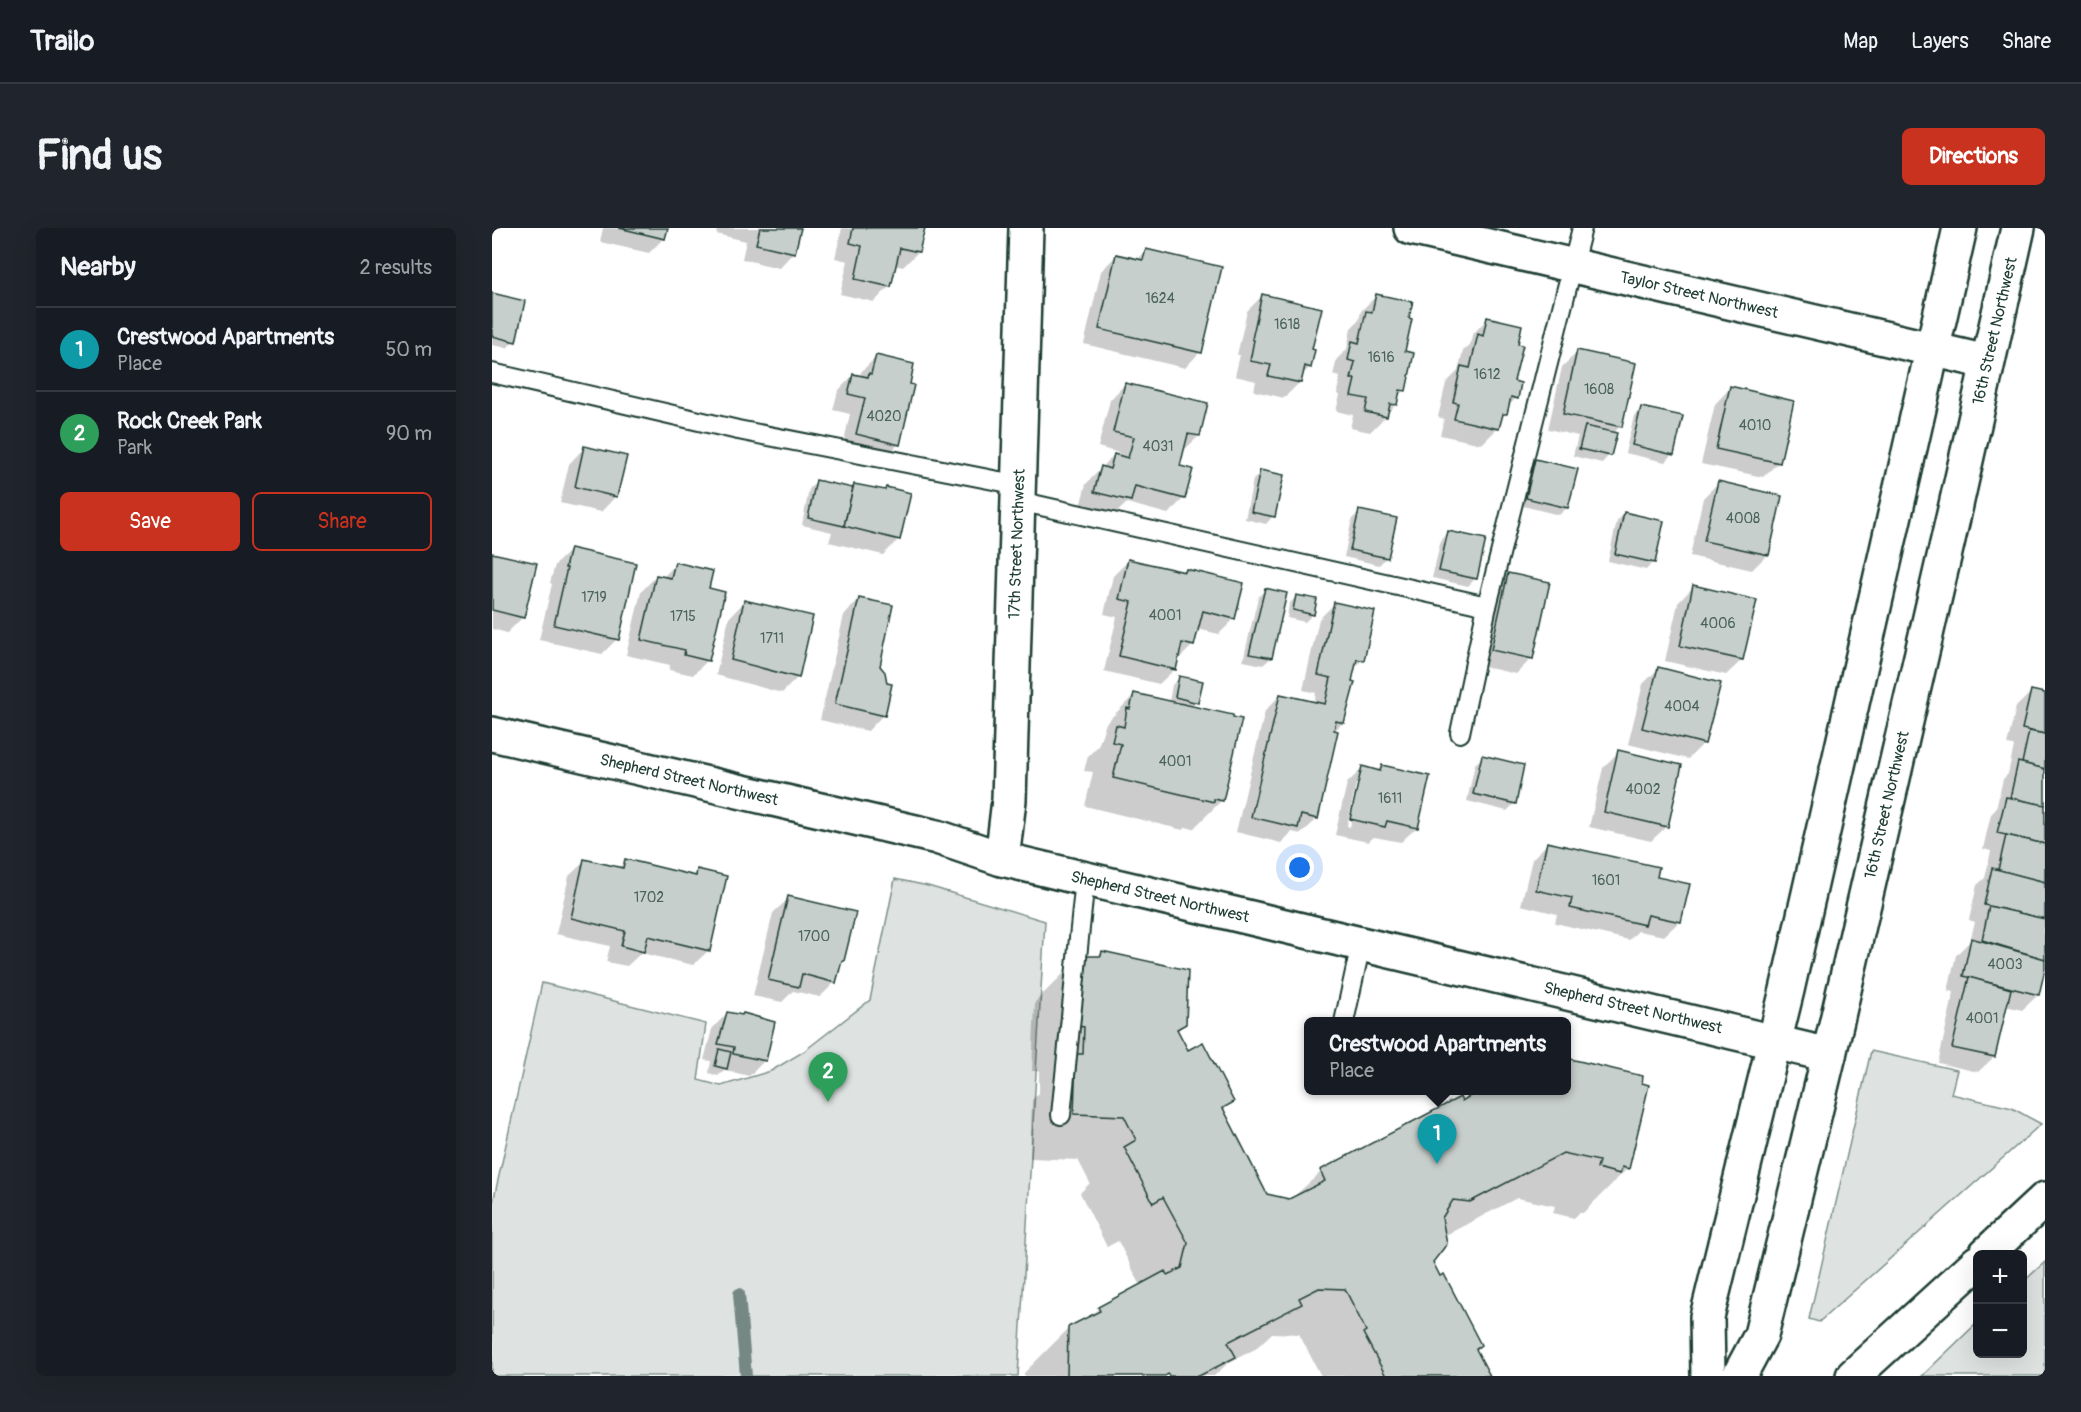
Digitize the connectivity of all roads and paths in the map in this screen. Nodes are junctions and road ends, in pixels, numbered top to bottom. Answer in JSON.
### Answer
{"nodes":[{"id":1,"x":1026,"y":228,"type":"edge"},
{"id":2,"x":1411,"y":228,"type":"edge"},
{"id":3,"x":1582,"y":228,"type":"edge"},
{"id":4,"x":1960,"y":228,"type":"edge"},
{"id":5,"x":2018,"y":228,"type":"edge"},
{"id":6,"x":1573,"y":266,"type":"junction"},
{"id":7,"x":1932,"y":350,"type":"junction"},
{"id":8,"x":1987,"y":362,"type":"junction"},
{"id":9,"x":492,"y":373,"type":"edge"},
{"id":10,"x":1019,"y":493,"type":"junction"},
{"id":11,"x":1487,"y":606,"type":"junction"},
{"id":12,"x":1460,"y":732,"type":"dead end"},
{"id":13,"x":492,"y":734,"type":"edge"},
{"id":14,"x":1002,"y":859,"type":"junction"},
{"id":15,"x":1085,"y":879,"type":"junction"},
{"id":16,"x":1361,"y":944,"type":"junction"},
{"id":17,"x":1345,"y":1017,"type":"edge"},
{"id":18,"x":1774,"y":1042,"type":"junction"},
{"id":19,"x":1829,"y":1054,"type":"junction"},
{"id":20,"x":1061,"y":1115,"type":"dead end"},
{"id":21,"x":2045,"y":1199,"type":"edge"},
{"id":22,"x":1990,"y":1250,"type":"edge"},
{"id":23,"x":1973,"y":1266,"type":"edge"},
{"id":24,"x":1708,"y":1376,"type":"edge"},
{"id":25,"x":1739,"y":1376,"type":"edge"},
{"id":26,"x":1853,"y":1376,"type":"edge"}],
"edges":[{"from":1,"to":10,"type":"main road","name":"17th Street Northwest"},
{"from":2,"to":6,"type":"main road","name":"Taylor Street Northwest"},
{"from":3,"to":6,"type":"lane"},
{"from":4,"to":7,"type":"main road"},
{"from":5,"to":8,"type":"main road","name":"16th Street Northwest"},
{"from":6,"to":7,"type":"main road","name":"Taylor Street Northwest"},
{"from":6,"to":11,"type":"lane"},
{"from":7,"to":8,"type":"main road","name":"Taylor Street Northwest"},
{"from":7,"to":18,"type":"main road"},
{"from":8,"to":19,"type":"main road","name":"16th Street Northwest"},
{"from":9,"to":10,"type":"lane"},
{"from":10,"to":11,"type":"lane"},
{"from":10,"to":14,"type":"main road","name":"17th Street Northwest"},
{"from":11,"to":12,"type":"lane"},
{"from":13,"to":14,"type":"main road","name":"Shepherd Street Northwest"},
{"from":14,"to":15,"type":"main road","name":"Shepherd Street Northwest"},
{"from":15,"to":16,"type":"main road","name":"Shepherd Street Northwest"},
{"from":15,"to":20,"type":"lane"},
{"from":16,"to":17,"type":"lane"},
{"from":16,"to":18,"type":"main road","name":"Shepherd Street Northwest"},
{"from":18,"to":19,"type":"main road","name":"Shepherd Street Northwest"},
{"from":18,"to":24,"type":"main road"},
{"from":19,"to":25,"type":"main road","name":"16th Street Northwest"},
{"from":21,"to":22,"type":"main road"},
{"from":23,"to":26,"type":"main road"}]}
